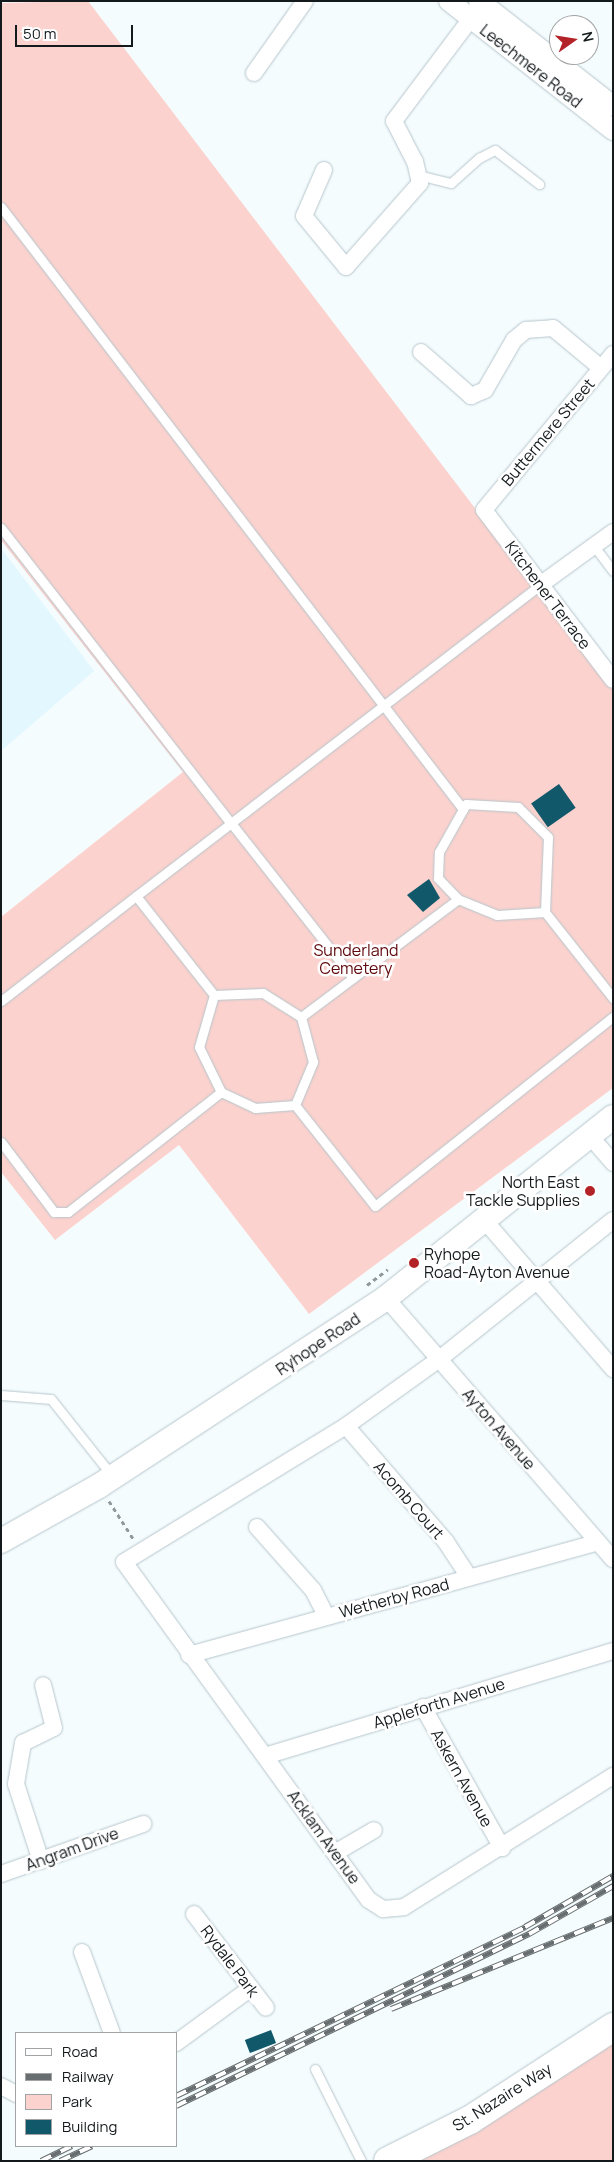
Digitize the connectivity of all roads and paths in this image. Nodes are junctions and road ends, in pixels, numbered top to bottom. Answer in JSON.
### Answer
{"nodes":[{"id":1,"x":305,"y":1,"type":"edge"},
{"id":2,"x":450,"y":1,"type":"edge"},
{"id":3,"x":477,"y":8,"type":"edge"},
{"id":4,"x":254,"y":73,"type":"dead end"},
{"id":5,"x":613,"y":106,"type":"edge"},
{"id":6,"x":613,"y":130,"type":"edge"},
{"id":7,"x":324,"y":170,"type":"dead end"},
{"id":8,"x":418,"y":175,"type":"junction"},
{"id":9,"x":539,"y":184,"type":"dead end"},
{"id":10,"x":1,"y":207,"type":"edge"},
{"id":11,"x":421,"y":352,"type":"dead end"},
{"id":12,"x":613,"y":354,"type":"edge"},
{"id":13,"x":601,"y":368,"type":"junction"},
{"id":14,"x":484,"y":510,"type":"joint"},
{"id":15,"x":1,"y":528,"type":"edge"},
{"id":16,"x":613,"y":532,"type":"edge"},
{"id":17,"x":594,"y":546,"type":"junction"},
{"id":18,"x":613,"y":571,"type":"edge"},
{"id":19,"x":540,"y":585,"type":"junction"},
{"id":20,"x":613,"y":680,"type":"edge"},
{"id":21,"x":384,"y":706,"type":"junction"},
{"id":22,"x":463,"y":809,"type":"junction"},
{"id":23,"x":232,"y":822,"type":"junction"},
{"id":24,"x":136,"y":896,"type":"junction"},
{"id":25,"x":458,"y":899,"type":"junction"},
{"id":26,"x":545,"y":912,"type":"junction"},
{"id":27,"x":353,"y":978,"type":"junction"},
{"id":28,"x":214,"y":995,"type":"junction"},
{"id":29,"x":613,"y":998,"type":"edge"},
{"id":30,"x":1,"y":1002,"type":"edge"},
{"id":31,"x":301,"y":1017,"type":"junction"},
{"id":32,"x":613,"y":1017,"type":"edge"},
{"id":33,"x":221,"y":1092,"type":"junction"},
{"id":34,"x":295,"y":1105,"type":"junction"},
{"id":35,"x":613,"y":1117,"type":"edge"},
{"id":36,"x":589,"y":1136,"type":"junction"},
{"id":37,"x":1,"y":1142,"type":"edge"},
{"id":38,"x":613,"y":1163,"type":"edge"},
{"id":39,"x":613,"y":1220,"type":"edge"},
{"id":40,"x":485,"y":1221,"type":"junction"},
{"id":41,"x":397,"y":1262,"type":"dead end"},
{"id":42,"x":537,"y":1282,"type":"junction"},
{"id":43,"x":359,"y":1292,"type":"dead end"},
{"id":44,"x":386,"y":1298,"type":"junction"},
{"id":45,"x":438,"y":1360,"type":"junction"},
{"id":46,"x":613,"y":1369,"type":"edge"},
{"id":47,"x":1,"y":1395,"type":"edge"},
{"id":48,"x":346,"y":1426,"type":"junction"},
{"id":49,"x":106,"y":1481,"type":"junction"},
{"id":50,"x":257,"y":1527,"type":"dead end"},
{"id":51,"x":1,"y":1541,"type":"edge"},
{"id":52,"x":598,"y":1542,"type":"junction"},
{"id":53,"x":141,"y":1551,"type":"junction"},
{"id":54,"x":613,"y":1559,"type":"edge"},
{"id":55,"x":469,"y":1577,"type":"junction"},
{"id":56,"x":326,"y":1616,"type":"junction"},
{"id":57,"x":613,"y":1651,"type":"edge"},
{"id":58,"x":190,"y":1654,"type":"junction"},
{"id":59,"x":43,"y":1684,"type":"dead end"},
{"id":60,"x":423,"y":1707,"type":"junction"},
{"id":61,"x":266,"y":1756,"type":"junction"},
{"id":62,"x":613,"y":1776,"type":"edge"},
{"id":63,"x":142,"y":1824,"type":"dead end"},
{"id":64,"x":374,"y":1830,"type":"dead end"},
{"id":65,"x":502,"y":1848,"type":"junction"},
{"id":66,"x":335,"y":1853,"type":"junction"},
{"id":67,"x":41,"y":1861,"type":"junction"},
{"id":68,"x":1,"y":1874,"type":"edge"},
{"id":69,"x":194,"y":1914,"type":"dead end"},
{"id":70,"x":82,"y":1952,"type":"dead end"},
{"id":71,"x":251,"y":1988,"type":"junction"},
{"id":72,"x":266,"y":2008,"type":"dead end"},
{"id":73,"x":613,"y":2027,"type":"edge"},
{"id":74,"x":112,"y":2032,"type":"edge"},
{"id":75,"x":178,"y":2042,"type":"edge"},
{"id":76,"x":315,"y":2069,"type":"dead end"},
{"id":77,"x":1,"y":2086,"type":"edge"},
{"id":78,"x":15,"y":2093,"type":"edge"},
{"id":79,"x":361,"y":2161,"type":"edge"},
{"id":80,"x":388,"y":2161,"type":"edge"}],
"edges":[{"from":1,"to":4,"type":"street"},
{"from":2,"to":3,"type":"street","name":"Leechmere Road"},
{"from":3,"to":5,"type":"street","name":"Leechmere Road"},
{"from":3,"to":6,"type":"street","name":"Leechmere Road"},
{"from":3,"to":8,"type":"street"},
{"from":7,"to":8,"type":"street"},
{"from":8,"to":9,"type":"lane"},
{"from":10,"to":21,"type":"lane"},
{"from":11,"to":13,"type":"street"},
{"from":12,"to":13,"type":"street","name":"Buttermere Street"},
{"from":13,"to":14,"type":"street","name":"Buttermere Street"},
{"from":14,"to":19,"type":"street","name":"Kitchener Terrace"},
{"from":15,"to":23,"type":"lane"},
{"from":16,"to":17,"type":"street"},
{"from":17,"to":18,"type":"lane"},
{"from":17,"to":19,"type":"street"},
{"from":19,"to":20,"type":"street","name":"Kitchener Terrace"},
{"from":19,"to":21,"type":"lane"},
{"from":21,"to":22,"type":"lane"},
{"from":21,"to":23,"type":"lane"},
{"from":22,"to":25,"type":"lane"},
{"from":22,"to":26,"type":"lane"},
{"from":23,"to":24,"type":"lane"},
{"from":23,"to":27,"type":"lane"},
{"from":24,"to":28,"type":"lane"},
{"from":24,"to":30,"type":"lane"},
{"from":25,"to":26,"type":"lane"},
{"from":25,"to":27,"type":"lane"},
{"from":26,"to":29,"type":"lane"},
{"from":27,"to":31,"type":"lane"},
{"from":28,"to":31,"type":"lane"},
{"from":28,"to":33,"type":"lane"},
{"from":31,"to":34,"type":"lane"},
{"from":32,"to":34,"type":"lane"},
{"from":33,"to":34,"type":"lane"},
{"from":33,"to":37,"type":"lane"},
{"from":35,"to":36,"type":"main road","name":"Ryhope Road"},
{"from":36,"to":38,"type":"street"},
{"from":36,"to":40,"type":"main road","name":"Ryhope Road"},
{"from":39,"to":42,"type":"street"},
{"from":40,"to":42,"type":"street"},
{"from":40,"to":44,"type":"main road","name":"Ryhope Road"},
{"from":41,"to":43,"type":"path"},
{"from":42,"to":45,"type":"street"},
{"from":42,"to":46,"type":"street"},
{"from":44,"to":45,"type":"street","name":"Ayton Avenue"},
{"from":44,"to":49,"type":"main road","name":"Ryhope Road"},
{"from":45,"to":48,"type":"street"},
{"from":45,"to":52,"type":"street","name":"Ayton Avenue"},
{"from":47,"to":49,"type":"lane"},
{"from":48,"to":53,"type":"street"},
{"from":48,"to":55,"type":"street","name":"Acomb Court"},
{"from":49,"to":51,"type":"main road","name":"Ryhope Road"},
{"from":49,"to":53,"type":"path"},
{"from":50,"to":56,"type":"street"},
{"from":52,"to":54,"type":"street","name":"Ayton Avenue"},
{"from":52,"to":55,"type":"street","name":"Wetherby Road"},
{"from":53,"to":58,"type":"street","name":"Acklam Avenue"},
{"from":55,"to":56,"type":"street","name":"Wetherby Road"},
{"from":56,"to":58,"type":"street","name":"Wetherby Road"},
{"from":57,"to":60,"type":"street","name":"Appleforth Avenue"},
{"from":58,"to":61,"type":"street","name":"Acklam Avenue"},
{"from":59,"to":67,"type":"street"},
{"from":60,"to":61,"type":"street","name":"Appleforth Avenue"},
{"from":60,"to":65,"type":"street","name":"Askern Avenue"},
{"from":61,"to":66,"type":"street","name":"Acklam Avenue"},
{"from":62,"to":65,"type":"street","name":"Acklam Avenue"},
{"from":63,"to":67,"type":"street","name":"Angram Drive"},
{"from":64,"to":66,"type":"street"},
{"from":65,"to":66,"type":"street","name":"Acklam Avenue"},
{"from":67,"to":68,"type":"street","name":"Angram Drive"},
{"from":69,"to":71,"type":"street","name":"Rydale Park"},
{"from":70,"to":74,"type":"street"},
{"from":71,"to":72,"type":"street","name":"Rydale Park"},
{"from":71,"to":75,"type":"street","name":"Rydale Park"},
{"from":73,"to":80,"type":"highway","name":"St. Nazaire Way"},
{"from":76,"to":79,"type":"lane"},
{"from":77,"to":78,"type":"street"}]}
